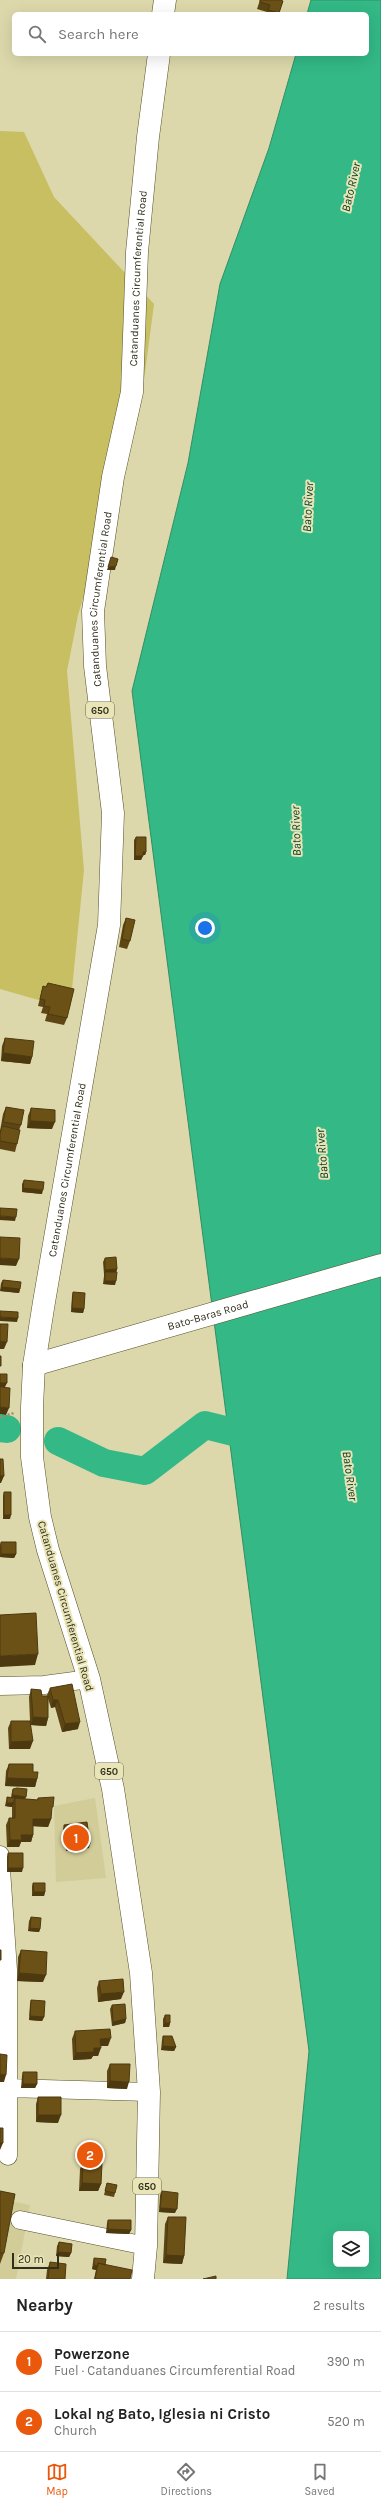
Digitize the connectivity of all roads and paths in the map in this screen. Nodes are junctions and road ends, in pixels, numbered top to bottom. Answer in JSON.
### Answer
{"nodes":[{"id":1,"x":164,"y":0,"type":"edge"},
{"id":2,"x":163,"y":12,"type":"edge"},
{"id":3,"x":159,"y":56,"type":"edge"},
{"id":4,"x":381,"y":1265,"type":"edge"},
{"id":5,"x":34,"y":1365,"type":"junction"},
{"id":6,"x":89,"y":1679,"type":"junction"},
{"id":7,"x":0,"y":1686,"type":"edge"},
{"id":8,"x":0,"y":1855,"type":"edge"},
{"id":9,"x":8,"y":2088,"type":"junction"},
{"id":10,"x":149,"y":2092,"type":"junction"},
{"id":11,"x":8,"y":2156,"type":"dead end"},
{"id":12,"x":20,"y":2220,"type":"dead end"},
{"id":13,"x":146,"y":2246,"type":"junction"},
{"id":14,"x":143,"y":2279,"type":"edge"}],
"edges":[{"from":1,"to":2,"type":"main road"},
{"from":3,"to":5,"type":"main road","name":"Catanduanes Circumferential Road","number":"650"},
{"from":4,"to":5,"type":"main road","name":"Bato-Baras Road"},
{"from":5,"to":6,"type":"main road","name":"Catanduanes Circumferential Road","number":"650"},
{"from":6,"to":7,"type":"street"},
{"from":6,"to":10,"type":"main road","name":"Catanduanes Circumferential Road","number":"650"},
{"from":8,"to":9,"type":"street"},
{"from":9,"to":10,"type":"street"},
{"from":9,"to":11,"type":"street"},
{"from":10,"to":13,"type":"main road","name":"Catanduanes Circumferential Road","number":"650"},
{"from":12,"to":13,"type":"street"},
{"from":13,"to":14,"type":"main road","name":"Catanduanes Circumferential Road","number":"650"}]}
